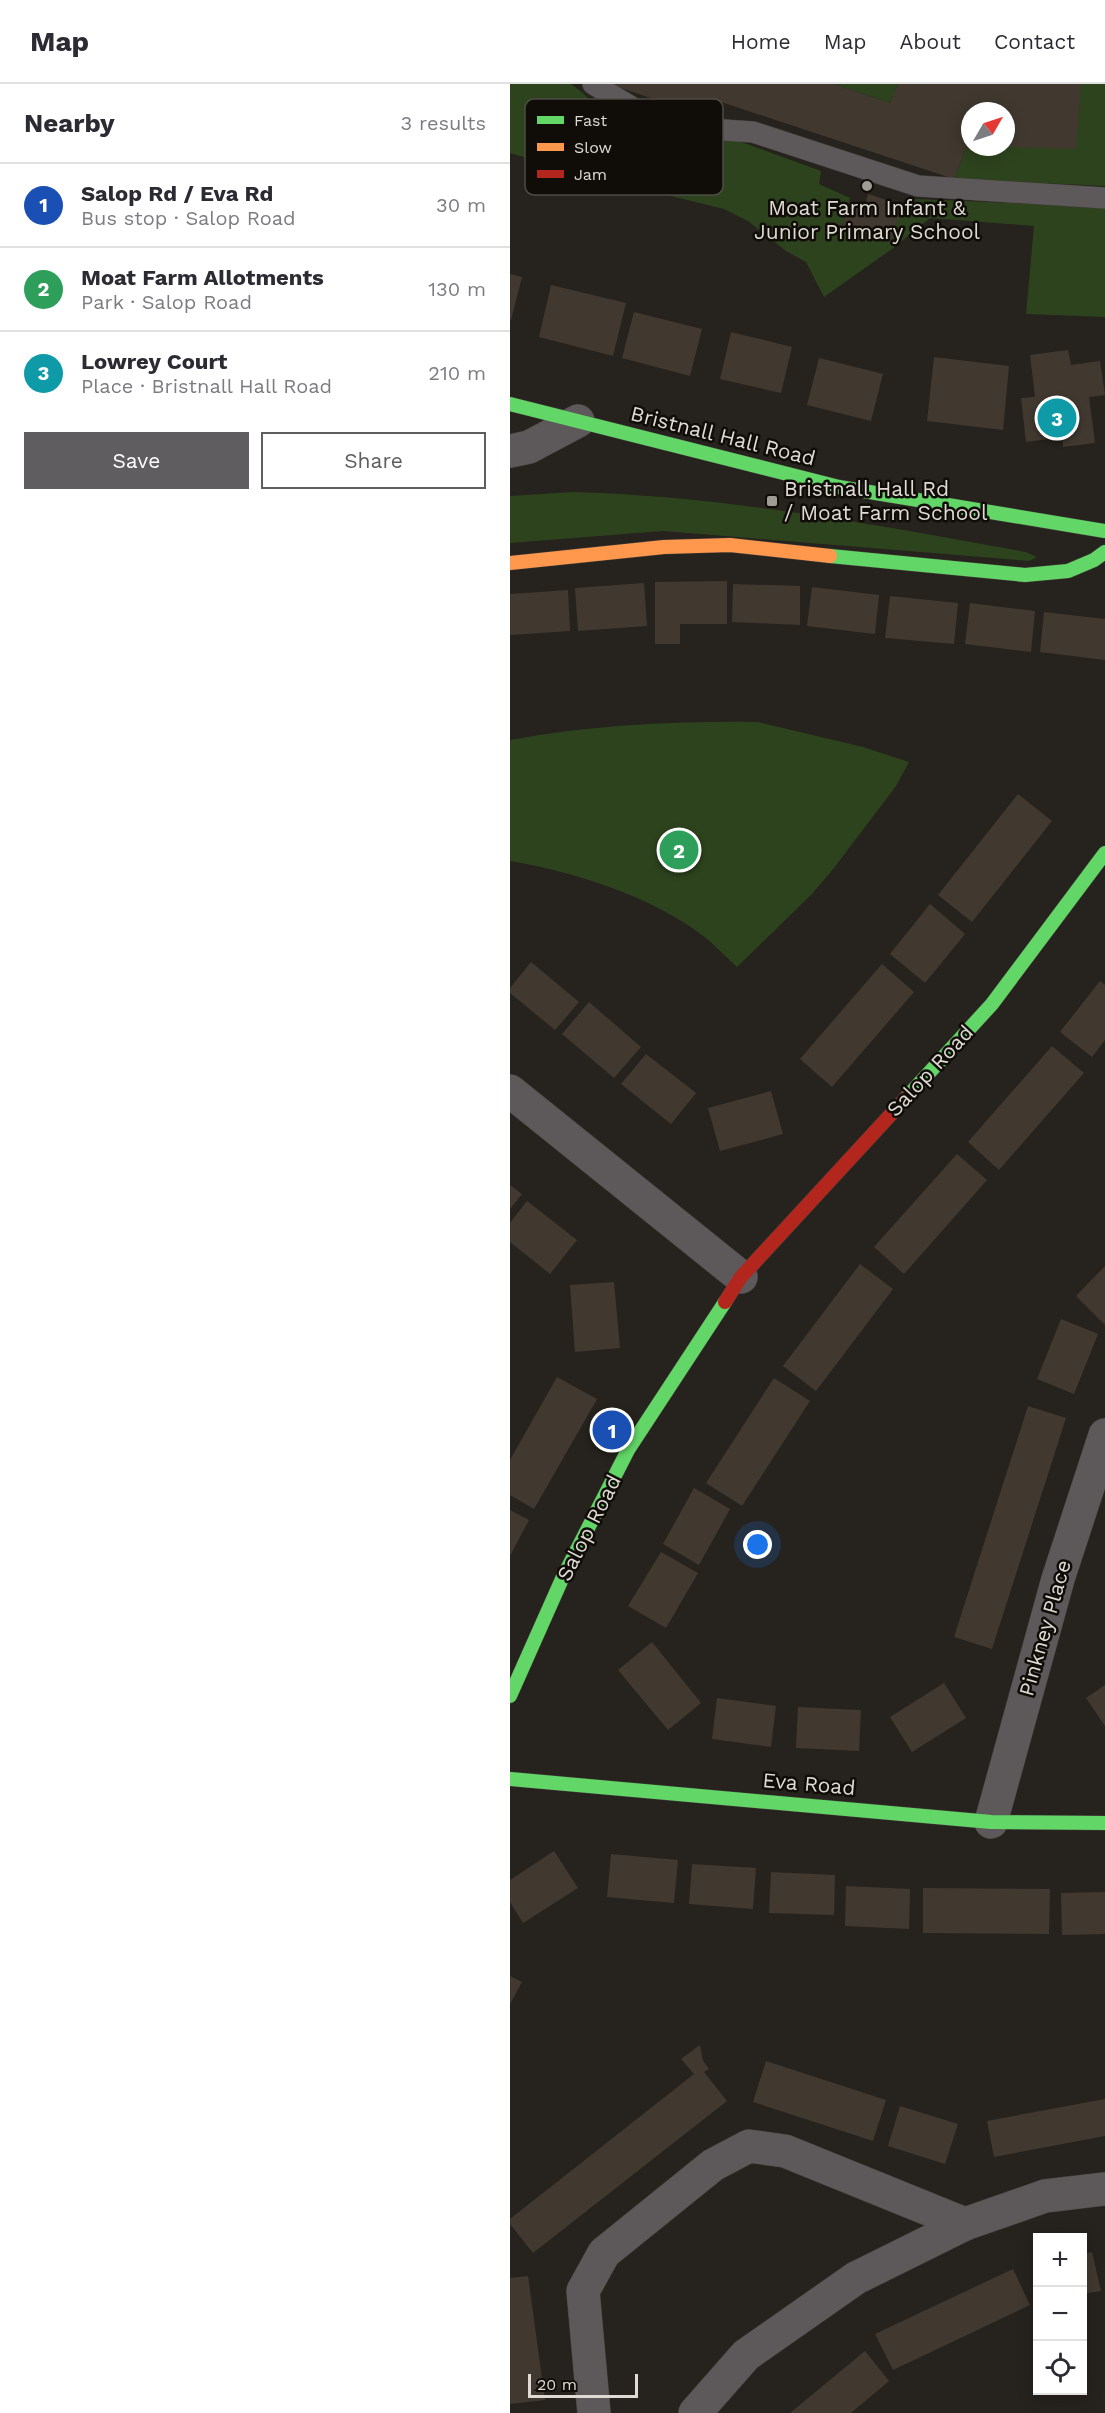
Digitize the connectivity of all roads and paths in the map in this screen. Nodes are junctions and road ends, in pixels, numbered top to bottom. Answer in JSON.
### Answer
{"nodes":[{"id":1,"x":593,"y":84,"type":"edge"},
{"id":2,"x":618,"y":99,"type":"edge"},
{"id":3,"x":723,"y":130,"type":"edge"},
{"id":4,"x":1105,"y":198,"type":"edge"},
{"id":5,"x":510,"y":404,"type":"edge"},
{"id":6,"x":578,"y":421,"type":"junction"},
{"id":7,"x":510,"y":451,"type":"edge"},
{"id":8,"x":1105,"y":531,"type":"edge"},
{"id":9,"x":1105,"y":552,"type":"edge"},
{"id":10,"x":510,"y":563,"type":"edge"},
{"id":11,"x":1105,"y":853,"type":"edge"},
{"id":12,"x":510,"y":1091,"type":"edge"},
{"id":13,"x":741,"y":1277,"type":"junction"},
{"id":14,"x":1105,"y":1435,"type":"edge"},
{"id":15,"x":510,"y":1696,"type":"edge"},
{"id":16,"x":510,"y":1779,"type":"edge"},
{"id":17,"x":991,"y":1822,"type":"junction"},
{"id":18,"x":1105,"y":1823,"type":"edge"},
{"id":19,"x":1105,"y":2189,"type":"edge"},
{"id":20,"x":965,"y":2224,"type":"junction"},
{"id":21,"x":594,"y":2413,"type":"edge"},
{"id":22,"x":695,"y":2413,"type":"edge"}],
"edges":[{"from":1,"to":2,"type":"lane"},
{"from":3,"to":4,"type":"lane"},
{"from":5,"to":6,"type":"street","name":"Bristnall Hall Road"},
{"from":6,"to":7,"type":"street"},
{"from":6,"to":8,"type":"street","name":"Bristnall Hall Road"},
{"from":9,"to":10,"type":"street"},
{"from":11,"to":13,"type":"street","name":"Salop Road"},
{"from":12,"to":13,"type":"street"},
{"from":13,"to":15,"type":"street","name":"Salop Road"},
{"from":14,"to":17,"type":"street","name":"Pinkney Place"},
{"from":16,"to":17,"type":"street","name":"Eva Road"},
{"from":17,"to":18,"type":"street","name":"Eva Road"},
{"from":19,"to":20,"type":"street"},
{"from":20,"to":21,"type":"street"},
{"from":20,"to":22,"type":"street"}]}
